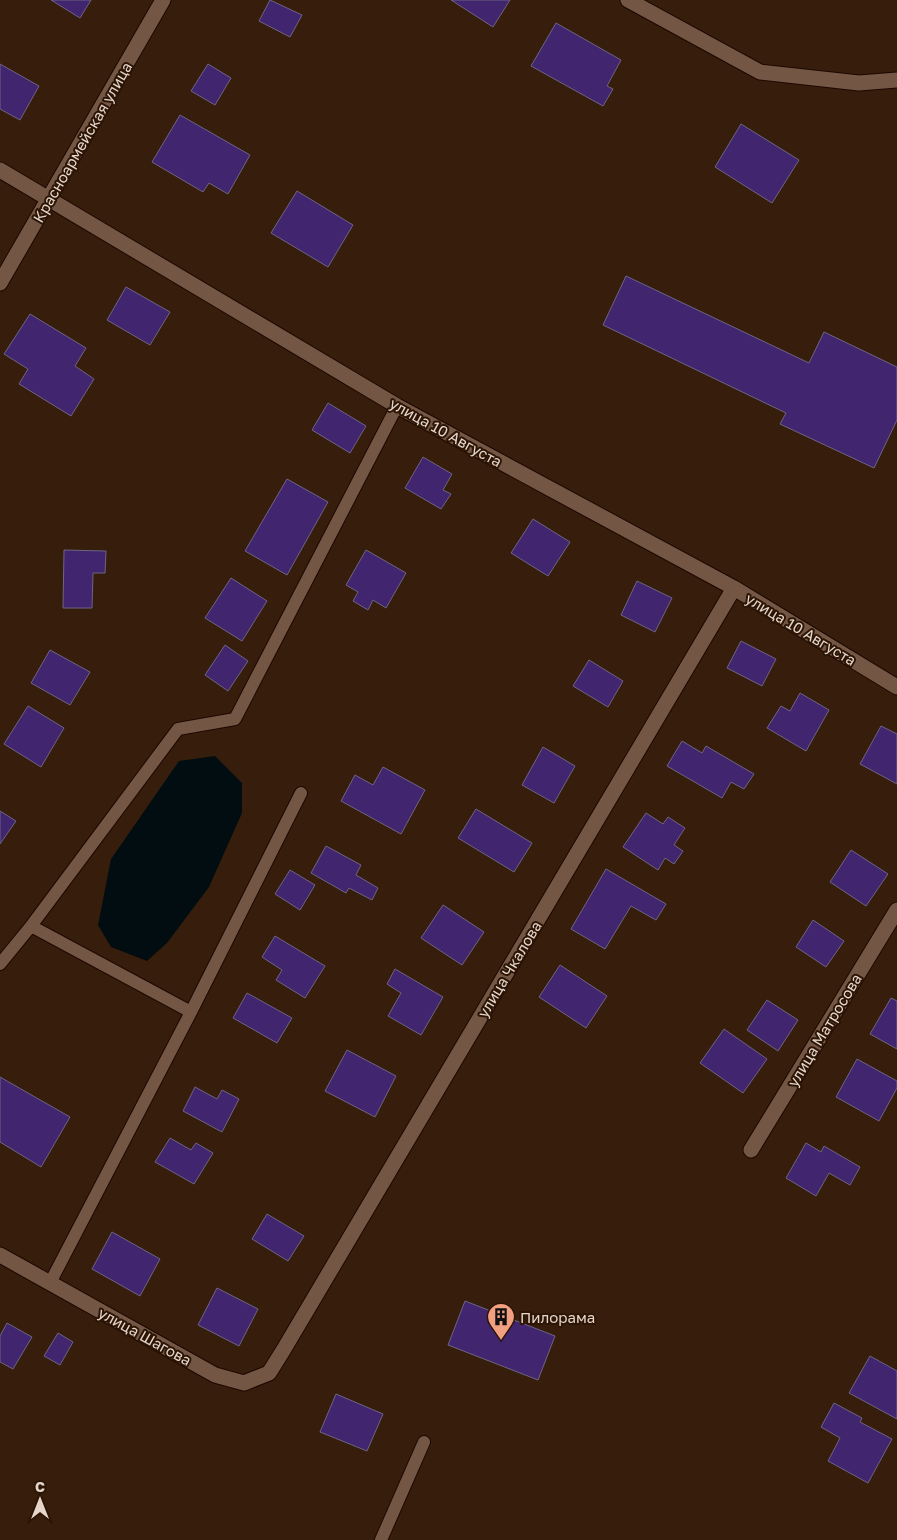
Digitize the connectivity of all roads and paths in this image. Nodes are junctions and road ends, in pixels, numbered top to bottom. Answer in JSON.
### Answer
{"nodes":[{"id":1,"x":162,"y":0,"type":"edge"},
{"id":2,"x":628,"y":0,"type":"edge"},
{"id":3,"x":897,"y":80,"type":"edge"},
{"id":4,"x":0,"y":170,"type":"edge"},
{"id":5,"x":49,"y":200,"type":"junction"},
{"id":6,"x":0,"y":283,"type":"edge"},
{"id":7,"x":397,"y":406,"type":"junction"},
{"id":8,"x":734,"y":588,"type":"junction"},
{"id":9,"x":897,"y":687,"type":"edge"},
{"id":10,"x":301,"y":793,"type":"dead end"},
{"id":11,"x":897,"y":910,"type":"edge"},
{"id":12,"x":31,"y":926,"type":"junction"},
{"id":13,"x":0,"y":964,"type":"edge"},
{"id":14,"x":191,"y":1012,"type":"junction"},
{"id":15,"x":751,"y":1150,"type":"dead end"},
{"id":16,"x":0,"y":1255,"type":"edge"},
{"id":17,"x":50,"y":1283,"type":"junction"},
{"id":18,"x":284,"y":1349,"type":"joint"},
{"id":19,"x":424,"y":1442,"type":"dead end"},
{"id":20,"x":381,"y":1540,"type":"edge"}],
"edges":[{"from":1,"to":5,"type":"street","name":"Красноармейская улица"},
{"from":2,"to":3,"type":"street"},
{"from":4,"to":5,"type":"street","name":"улица 10 Августа"},
{"from":5,"to":6,"type":"street","name":"Красноармейская улица"},
{"from":5,"to":7,"type":"street","name":"улица 10 Августа"},
{"from":7,"to":8,"type":"street","name":"улица 10 Августа"},
{"from":7,"to":12,"type":"lane"},
{"from":8,"to":9,"type":"street","name":"улица 10 Августа"},
{"from":8,"to":18,"type":"street","name":"улица Чкалова"},
{"from":10,"to":14,"type":"lane"},
{"from":11,"to":15,"type":"street","name":"улица Матросова"},
{"from":12,"to":13,"type":"lane"},
{"from":12,"to":14,"type":"lane"},
{"from":14,"to":17,"type":"lane"},
{"from":16,"to":17,"type":"street","name":"улица Шагова"},
{"from":17,"to":18,"type":"street","name":"улица Шагова"},
{"from":19,"to":20,"type":"lane"}]}
